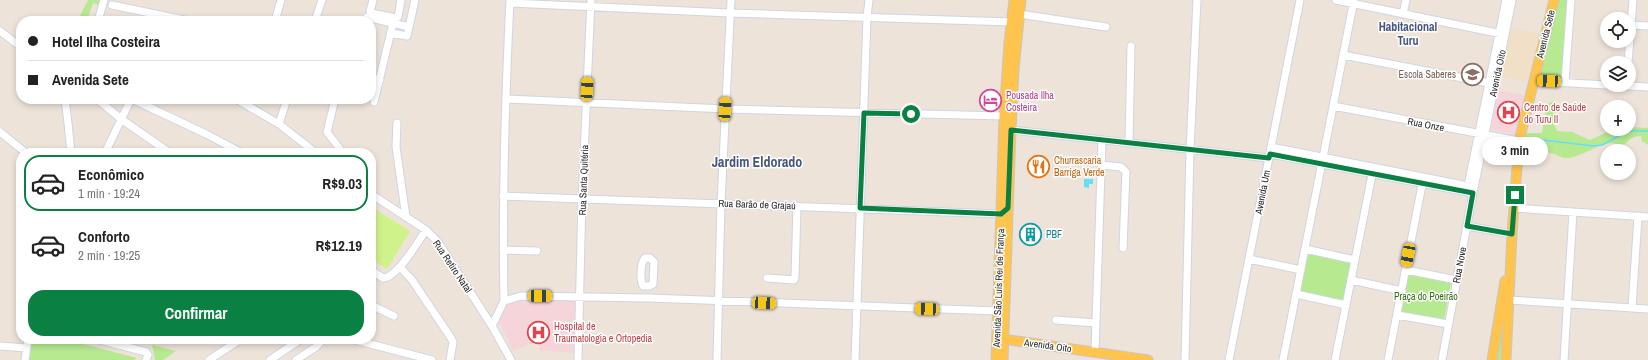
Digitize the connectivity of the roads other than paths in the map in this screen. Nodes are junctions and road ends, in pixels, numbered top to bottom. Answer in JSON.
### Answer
{"nodes":[{"id":1,"x":104,"y":0,"type":"edge"},
{"id":2,"x":281,"y":0,"type":"edge"},
{"id":3,"x":322,"y":0,"type":"edge"},
{"id":4,"x":373,"y":0,"type":"edge"},
{"id":5,"x":401,"y":0,"type":"edge"},
{"id":6,"x":415,"y":0,"type":"edge"},
{"id":7,"x":731,"y":0,"type":"edge"},
{"id":8,"x":869,"y":0,"type":"edge"},
{"id":9,"x":1014,"y":0,"type":"edge"},
{"id":10,"x":1021,"y":0,"type":"edge"},
{"id":11,"x":1197,"y":0,"type":"edge"},
{"id":12,"x":1300,"y":0,"type":"edge"},
{"id":13,"x":1336,"y":0,"type":"edge"},
{"id":14,"x":1406,"y":0,"type":"edge"},
{"id":15,"x":1506,"y":0,"type":"edge"},
{"id":16,"x":1512,"y":0,"type":"edge"},
{"id":17,"x":1554,"y":0,"type":"edge"},
{"id":18,"x":1571,"y":0,"type":"edge"},
{"id":19,"x":1633,"y":0,"type":"edge"},
{"id":20,"x":510,"y":2,"type":"edge"},
{"id":21,"x":1353,"y":2,"type":"edge"},
{"id":22,"x":591,"y":3,"type":"edge"},
{"id":23,"x":112,"y":5,"type":"dead end"},
{"id":24,"x":1632,"y":12,"type":"edge"},
{"id":25,"x":730,"y":13,"type":"junction"},
{"id":26,"x":1019,"y":14,"type":"junction"},
{"id":27,"x":1403,"y":14,"type":"junction"},
{"id":28,"x":99,"y":16,"type":"edge"},
{"id":29,"x":165,"y":16,"type":"edge"},
{"id":30,"x":277,"y":16,"type":"edge"},
{"id":31,"x":317,"y":16,"type":"edge"},
{"id":32,"x":867,"y":17,"type":"junction"},
{"id":33,"x":376,"y":19,"type":"edge"},
{"id":34,"x":1011,"y":22,"type":"junction"},
{"id":35,"x":393,"y":23,"type":"junction"},
{"id":36,"x":409,"y":25,"type":"junction"},
{"id":37,"x":1636,"y":25,"type":"edge"},
{"id":38,"x":1106,"y":26,"type":"dead end"},
{"id":39,"x":1648,"y":26,"type":"edge"},
{"id":40,"x":0,"y":31,"type":"edge"},
{"id":41,"x":390,"y":33,"type":"junction"},
{"id":42,"x":1502,"y":34,"type":"junction"},
{"id":43,"x":16,"y":43,"type":"edge"},
{"id":44,"x":1131,"y":46,"type":"dead end"},
{"id":45,"x":1343,"y":55,"type":"junction"},
{"id":46,"x":376,"y":79,"type":"edge"},
{"id":47,"x":380,"y":80,"type":"junction"},
{"id":48,"x":1534,"y":80,"type":"junction"},
{"id":49,"x":1565,"y":82,"type":"junction"},
{"id":50,"x":1492,"y":84,"type":"junction"},
{"id":51,"x":1600,"y":84,"type":"edge"},
{"id":52,"x":1636,"y":86,"type":"edge"},
{"id":53,"x":1648,"y":87,"type":"edge"},
{"id":54,"x":376,"y":95,"type":"edge"},
{"id":55,"x":506,"y":99,"type":"junction"},
{"id":56,"x":586,"y":102,"type":"junction"},
{"id":57,"x":66,"y":104,"type":"edge"},
{"id":58,"x":103,"y":104,"type":"edge"},
{"id":59,"x":128,"y":104,"type":"edge"},
{"id":60,"x":142,"y":104,"type":"edge"},
{"id":61,"x":245,"y":104,"type":"edge"},
{"id":62,"x":285,"y":104,"type":"edge"},
{"id":63,"x":334,"y":104,"type":"edge"},
{"id":64,"x":1333,"y":106,"type":"junction"},
{"id":65,"x":725,"y":109,"type":"junction"},
{"id":66,"x":864,"y":113,"type":"junction"},
{"id":67,"x":1004,"y":116,"type":"junction"},
{"id":68,"x":121,"y":119,"type":"junction"},
{"id":69,"x":398,"y":123,"type":"dead end"},
{"id":70,"x":279,"y":124,"type":"junction"},
{"id":71,"x":1011,"y":130,"type":"junction"},
{"id":72,"x":0,"y":132,"type":"edge"},
{"id":73,"x":1482,"y":134,"type":"junction"},
{"id":74,"x":1102,"y":140,"type":"junction"},
{"id":75,"x":1519,"y":141,"type":"junction"},
{"id":76,"x":1129,"y":143,"type":"junction"},
{"id":77,"x":20,"y":148,"type":"edge"},
{"id":78,"x":70,"y":148,"type":"edge"},
{"id":79,"x":108,"y":148,"type":"edge"},
{"id":80,"x":163,"y":148,"type":"edge"},
{"id":81,"x":233,"y":148,"type":"edge"},
{"id":82,"x":310,"y":148,"type":"edge"},
{"id":83,"x":340,"y":148,"type":"edge"},
{"id":84,"x":1190,"y":150,"type":"junction"},
{"id":85,"x":1270,"y":153,"type":"junction"},
{"id":86,"x":1322,"y":161,"type":"junction"},
{"id":87,"x":1101,"y":165,"type":"junction"},
{"id":88,"x":1373,"y":170,"type":"junction"},
{"id":89,"x":1423,"y":180,"type":"junction"},
{"id":90,"x":1468,"y":186,"type":"junction"},
{"id":91,"x":1473,"y":193,"type":"junction"},
{"id":92,"x":503,"y":196,"type":"junction"},
{"id":93,"x":376,"y":197,"type":"edge"},
{"id":94,"x":582,"y":198,"type":"junction"},
{"id":95,"x":721,"y":203,"type":"junction"},
{"id":96,"x":797,"y":206,"type":"junction"},
{"id":97,"x":860,"y":208,"type":"junction"},
{"id":98,"x":1514,"y":208,"type":"junction"},
{"id":99,"x":1004,"y":211,"type":"junction"},
{"id":100,"x":1574,"y":212,"type":"junction"},
{"id":101,"x":1638,"y":216,"type":"junction"},
{"id":102,"x":406,"y":217,"type":"junction"},
{"id":103,"x":1648,"y":217,"type":"edge"},
{"id":104,"x":1467,"y":226,"type":"junction"},
{"id":105,"x":426,"y":230,"type":"junction"},
{"id":106,"x":1512,"y":234,"type":"junction"},
{"id":107,"x":1123,"y":248,"type":"dead end"},
{"id":108,"x":1305,"y":249,"type":"junction"},
{"id":109,"x":503,"y":250,"type":"junction"},
{"id":110,"x":537,"y":251,"type":"dead end"},
{"id":111,"x":1249,"y":259,"type":"junction"},
{"id":112,"x":1355,"y":260,"type":"junction"},
{"id":113,"x":400,"y":267,"type":"junction"},
{"id":114,"x":1301,"y":270,"type":"junction"},
{"id":115,"x":1406,"y":270,"type":"junction"},
{"id":116,"x":376,"y":274,"type":"edge"},
{"id":117,"x":767,"y":278,"type":"dead end"},
{"id":118,"x":1351,"y":280,"type":"junction"},
{"id":119,"x":1457,"y":280,"type":"junction"},
{"id":120,"x":649,"y":286,"type":"dead end"},
{"id":121,"x":1402,"y":291,"type":"junction"},
{"id":122,"x":1296,"y":294,"type":"junction"},
{"id":123,"x":579,"y":296,"type":"junction"},
{"id":124,"x":649,"y":298,"type":"junction"},
{"id":125,"x":718,"y":300,"type":"junction"},
{"id":126,"x":1509,"y":300,"type":"junction"},
{"id":127,"x":504,"y":302,"type":"junction"},
{"id":128,"x":1567,"y":304,"type":"junction"},
{"id":129,"x":1346,"y":305,"type":"junction"},
{"id":130,"x":376,"y":307,"type":"edge"},
{"id":131,"x":856,"y":307,"type":"junction"},
{"id":132,"x":1632,"y":308,"type":"junction"},
{"id":133,"x":1648,"y":308,"type":"edge"},
{"id":134,"x":997,"y":312,"type":"junction"},
{"id":135,"x":1397,"y":315,"type":"junction"},
{"id":136,"x":394,"y":316,"type":"dead end"},
{"id":137,"x":1056,"y":320,"type":"dead end"},
{"id":138,"x":1096,"y":323,"type":"junction"},
{"id":139,"x":1448,"y":324,"type":"junction"},
{"id":140,"x":492,"y":326,"type":"junction"},
{"id":141,"x":1000,"y":340,"type":"junction"},
{"id":142,"x":27,"y":344,"type":"edge"},
{"id":143,"x":115,"y":344,"type":"edge"},
{"id":144,"x":234,"y":344,"type":"edge"},
{"id":145,"x":294,"y":344,"type":"edge"},
{"id":146,"x":319,"y":344,"type":"edge"},
{"id":147,"x":370,"y":344,"type":"edge"},
{"id":148,"x":0,"y":346,"type":"edge"},
{"id":149,"x":26,"y":348,"type":"junction"},
{"id":150,"x":1095,"y":352,"type":"junction"},
{"id":151,"x":25,"y":360,"type":"edge"},
{"id":152,"x":146,"y":360,"type":"edge"},
{"id":153,"x":209,"y":360,"type":"edge"},
{"id":154,"x":270,"y":360,"type":"edge"},
{"id":155,"x":296,"y":360,"type":"edge"},
{"id":156,"x":432,"y":360,"type":"edge"},
{"id":157,"x":450,"y":360,"type":"edge"},
{"id":158,"x":511,"y":360,"type":"edge"},
{"id":159,"x":578,"y":360,"type":"edge"},
{"id":160,"x":717,"y":360,"type":"edge"},
{"id":161,"x":855,"y":360,"type":"edge"},
{"id":162,"x":996,"y":360,"type":"edge"},
{"id":163,"x":1003,"y":360,"type":"edge"},
{"id":164,"x":1148,"y":360,"type":"edge"},
{"id":165,"x":1185,"y":360,"type":"edge"},
{"id":166,"x":1229,"y":360,"type":"edge"},
{"id":167,"x":1283,"y":360,"type":"edge"},
{"id":168,"x":1335,"y":360,"type":"edge"},
{"id":169,"x":1388,"y":360,"type":"edge"},
{"id":170,"x":1442,"y":360,"type":"edge"},
{"id":171,"x":1492,"y":360,"type":"edge"},
{"id":172,"x":1506,"y":360,"type":"edge"},
{"id":173,"x":1564,"y":360,"type":"edge"}],
"edges":[{"from":1,"to":28,"type":"street"},
{"from":2,"to":30,"type":"street"},
{"from":3,"to":31,"type":"street"},
{"from":4,"to":5,"type":"street"},
{"from":6,"to":36,"type":"street"},
{"from":7,"to":25,"type":"street"},
{"from":8,"to":32,"type":"street"},
{"from":9,"to":34,"type":"main road","name":"Avenida São Luís Rei de França"},
{"from":10,"to":26,"type":"main road","name":"Avenida São Luís Rei de França"},
{"from":11,"to":84,"type":"street"},
{"from":12,"to":85,"type":"street","name":"Avenida Um"},
{"from":13,"to":21,"type":"street"},
{"from":14,"to":27,"type":"street"},
{"from":15,"to":42,"type":"street"},
{"from":16,"to":42,"type":"street"},
{"from":17,"to":48,"type":"main road","name":"Avenida Sete"},
{"from":18,"to":49,"type":"street"},
{"from":19,"to":24,"type":"street"},
{"from":20,"to":22,"type":"street"},
{"from":20,"to":55,"type":"street"},
{"from":21,"to":27,"type":"street"},
{"from":21,"to":45,"type":"street"},
{"from":22,"to":25,"type":"street"},
{"from":22,"to":56,"type":"street","name":"Rua Santa Quitéria"},
{"from":23,"to":29,"type":"street"},
{"from":25,"to":32,"type":"street"},
{"from":25,"to":65,"type":"street"},
{"from":26,"to":38,"type":"street"},
{"from":26,"to":71,"type":"main road","name":"Avenida São Luís Rei de França"},
{"from":27,"to":42,"type":"street"},
{"from":32,"to":34,"type":"street"},
{"from":32,"to":66,"type":"street"},
{"from":33,"to":35,"type":"street"},
{"from":34,"to":67,"type":"main road","name":"Avenida São Luís Rei de França"},
{"from":35,"to":36,"type":"street"},
{"from":35,"to":41,"type":"street"},
{"from":36,"to":41,"type":"street"},
{"from":37,"to":39,"type":"street"},
{"from":40,"to":43,"type":"street"},
{"from":41,"to":47,"type":"street"},
{"from":42,"to":50,"type":"street"},
{"from":44,"to":76,"type":"street"},
{"from":45,"to":50,"type":"street"},
{"from":45,"to":64,"type":"street"},
{"from":46,"to":47,"type":"street"},
{"from":47,"to":54,"type":"street"},
{"from":48,"to":49,"type":"street"},
{"from":48,"to":75,"type":"main road","name":"Avenida Sete"},
{"from":49,"to":51,"type":"street"},
{"from":50,"to":73,"type":"street"},
{"from":52,"to":53,"type":"street"},
{"from":55,"to":56,"type":"street"},
{"from":55,"to":92,"type":"street"},
{"from":56,"to":65,"type":"street"},
{"from":56,"to":94,"type":"street","name":"Rua Santa Quitéria"},
{"from":57,"to":78,"type":"street"},
{"from":58,"to":68,"type":"street"},
{"from":59,"to":68,"type":"street"},
{"from":60,"to":81,"type":"street"},
{"from":61,"to":70,"type":"street"},
{"from":62,"to":70,"type":"street"},
{"from":63,"to":83,"type":"street"},
{"from":64,"to":73,"type":"street","name":"Rua Onze"},
{"from":64,"to":86,"type":"street"},
{"from":65,"to":66,"type":"street"},
{"from":65,"to":95,"type":"street"},
{"from":66,"to":67,"type":"street"},
{"from":66,"to":97,"type":"street"},
{"from":67,"to":99,"type":"main road","name":"Avenida São Luís Rei de França"},
{"from":68,"to":79,"type":"street"},
{"from":68,"to":80,"type":"street"},
{"from":69,"to":102,"type":"street"},
{"from":70,"to":82,"type":"street"},
{"from":71,"to":74,"type":"street"},
{"from":71,"to":99,"type":"main road","name":"Avenida São Luís Rei de França"},
{"from":72,"to":77,"type":"street"},
{"from":73,"to":75,"type":"street","name":"Rua Onze"},
{"from":73,"to":90,"type":"street"},
{"from":73,"to":91,"type":"street"},
{"from":74,"to":76,"type":"street"},
{"from":74,"to":87,"type":"street"},
{"from":75,"to":98,"type":"main road","name":"Avenida Sete"},
{"from":76,"to":84,"type":"street"},
{"from":84,"to":85,"type":"street"},
{"from":84,"to":165,"type":"street"},
{"from":85,"to":86,"type":"street"},
{"from":85,"to":111,"type":"street","name":"Avenida Um"},
{"from":86,"to":88,"type":"street"},
{"from":86,"to":108,"type":"street"},
{"from":87,"to":107,"type":"street"},
{"from":87,"to":138,"type":"street"},
{"from":88,"to":89,"type":"street"},
{"from":88,"to":112,"type":"street"},
{"from":89,"to":90,"type":"street"},
{"from":89,"to":91,"type":"street"},
{"from":89,"to":115,"type":"street"},
{"from":90,"to":91,"type":"street"},
{"from":91,"to":104,"type":"street","name":"Rua Nove"},
{"from":92,"to":94,"type":"street","name":"Rua Barão de Grajaú"},
{"from":92,"to":109,"type":"street"},
{"from":93,"to":102,"type":"street","name":"Rua Retiro Natal"},
{"from":94,"to":95,"type":"street","name":"Rua Barão de Grajaú"},
{"from":94,"to":123,"type":"street","name":"Rua Santa Quitéria"},
{"from":95,"to":96,"type":"street","name":"Rua Barão de Grajaú"},
{"from":95,"to":125,"type":"street"},
{"from":96,"to":97,"type":"street","name":"Rua Barão de Grajaú"},
{"from":96,"to":117,"type":"street"},
{"from":97,"to":99,"type":"street","name":"Rua Barão de Grajaú"},
{"from":97,"to":131,"type":"street"},
{"from":98,"to":100,"type":"street"},
{"from":98,"to":106,"type":"main road","name":"Avenida Sete"},
{"from":99,"to":134,"type":"main road","name":"Avenida São Luís Rei de França"},
{"from":99,"to":141,"type":"main road","name":"Avenida São Luís Rei de França"},
{"from":100,"to":101,"type":"street"},
{"from":100,"to":128,"type":"street"},
{"from":101,"to":103,"type":"street"},
{"from":101,"to":132,"type":"street"},
{"from":102,"to":105,"type":"street","name":"Rua Retiro Natal"},
{"from":104,"to":106,"type":"street"},
{"from":104,"to":119,"type":"street","name":"Rua Nove"},
{"from":105,"to":113,"type":"street"},
{"from":105,"to":140,"type":"street","name":"Rua Retiro Natal"},
{"from":106,"to":126,"type":"main road","name":"Avenida Sete"},
{"from":106,"to":171,"type":"main road","name":"Avenida Sete"},
{"from":108,"to":112,"type":"street"},
{"from":108,"to":114,"type":"street"},
{"from":109,"to":110,"type":"street"},
{"from":109,"to":127,"type":"street"},
{"from":111,"to":114,"type":"street"},
{"from":111,"to":166,"type":"street","name":"Avenida Um"},
{"from":112,"to":118,"type":"street"},
{"from":113,"to":116,"type":"street"},
{"from":113,"to":157,"type":"street"},
{"from":114,"to":122,"type":"street"},
{"from":115,"to":119,"type":"street"},
{"from":115,"to":121,"type":"street"},
{"from":118,"to":121,"type":"street"},
{"from":118,"to":129,"type":"street"},
{"from":119,"to":139,"type":"street","name":"Rua Nove"},
{"from":120,"to":124,"type":"street"},
{"from":121,"to":135,"type":"street"},
{"from":122,"to":129,"type":"street"},
{"from":122,"to":167,"type":"street"},
{"from":123,"to":124,"type":"street"},
{"from":123,"to":127,"type":"street"},
{"from":123,"to":159,"type":"street","name":"Rua Santa Quitéria"},
{"from":124,"to":125,"type":"street"},
{"from":125,"to":131,"type":"street"},
{"from":125,"to":160,"type":"street"},
{"from":126,"to":128,"type":"street"},
{"from":126,"to":172,"type":"main road","name":"Avenida Sete"},
{"from":127,"to":140,"type":"street"},
{"from":128,"to":132,"type":"street"},
{"from":128,"to":173,"type":"street"},
{"from":129,"to":168,"type":"street"},
{"from":130,"to":136,"type":"street"},
{"from":131,"to":134,"type":"street"},
{"from":131,"to":161,"type":"street"},
{"from":132,"to":133,"type":"street"},
{"from":134,"to":141,"type":"main road","name":"Avenida São Luís Rei de França"},
{"from":135,"to":139,"type":"street"},
{"from":135,"to":169,"type":"street"},
{"from":137,"to":138,"type":"street"},
{"from":138,"to":150,"type":"street"},
{"from":139,"to":170,"type":"street","name":"Rua Nove"},
{"from":140,"to":158,"type":"street","name":"Rua Retiro Natal"},
{"from":141,"to":150,"type":"main road","name":"Avenida Oito"},
{"from":141,"to":162,"type":"main road","name":"Avenida São Luís Rei de França"},
{"from":141,"to":163,"type":"main road","name":"Avenida São Luís Rei de França"},
{"from":142,"to":149,"type":"street"},
{"from":143,"to":152,"type":"street"},
{"from":144,"to":153,"type":"street"},
{"from":145,"to":154,"type":"street"},
{"from":146,"to":155,"type":"street"},
{"from":147,"to":156,"type":"street"},
{"from":148,"to":149,"type":"street"},
{"from":149,"to":151,"type":"street"},
{"from":150,"to":164,"type":"main road","name":"Avenida Oito"}]}
